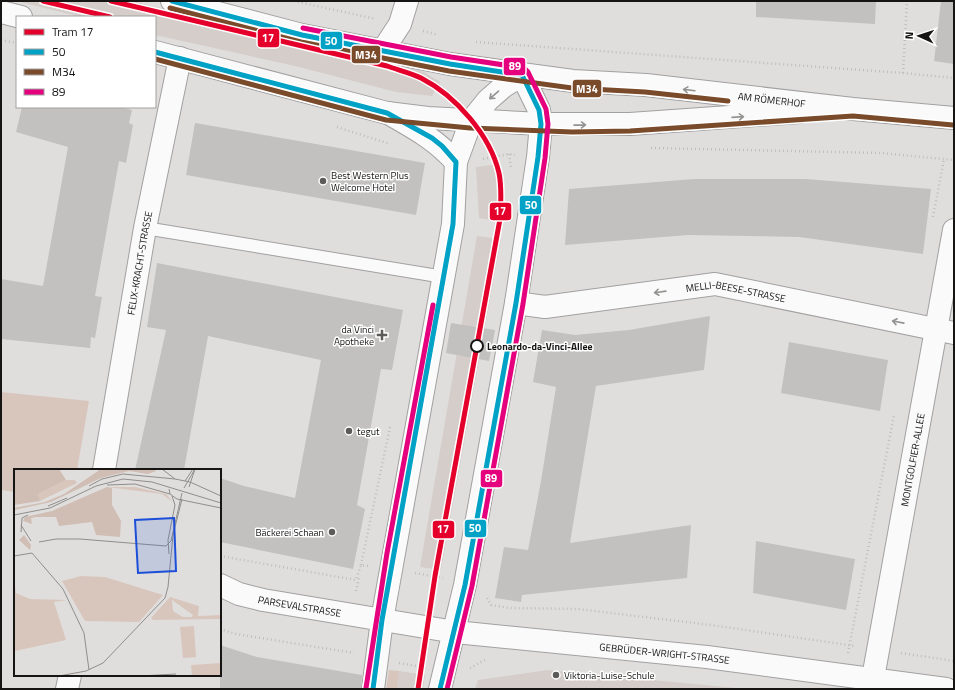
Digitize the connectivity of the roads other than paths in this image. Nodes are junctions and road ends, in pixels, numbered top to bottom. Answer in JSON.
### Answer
{"nodes":[{"id":1,"x":172,"y":1,"type":"edge"},
{"id":2,"x":407,"y":1,"type":"edge"},
{"id":3,"x":1,"y":12,"type":"edge"},
{"id":4,"x":17,"y":16,"type":"edge"},
{"id":5,"x":383,"y":50,"type":"junction"},
{"id":6,"x":156,"y":52,"type":"edge"},
{"id":7,"x":180,"y":58,"type":"junction"},
{"id":8,"x":522,"y":75,"type":"junction"},
{"id":9,"x":853,"y":109,"type":"junction"},
{"id":10,"x":387,"y":113,"type":"junction"},
{"id":11,"x":954,"y":118,"type":"edge"},
{"id":12,"x":471,"y":121,"type":"junction"},
{"id":13,"x":541,"y":124,"type":"junction"},
{"id":14,"x":456,"y":162,"type":"junction"},
{"id":15,"x":145,"y":228,"type":"junction"},
{"id":16,"x":954,"y":230,"type":"edge"},
{"id":17,"x":444,"y":277,"type":"junction"},
{"id":18,"x":516,"y":303,"type":"junction"},
{"id":19,"x":945,"y":332,"type":"edge"},
{"id":20,"x":104,"y":469,"type":"edge"},
{"id":21,"x":221,"y":585,"type":"edge"},
{"id":22,"x":382,"y":620,"type":"junction"},
{"id":23,"x":455,"y":632,"type":"junction"},
{"id":24,"x":70,"y":676,"type":"edge"},
{"id":25,"x":442,"y":679,"type":"edge"},
{"id":26,"x":872,"y":684,"type":"edge"},
{"id":27,"x":68,"y":689,"type":"edge"},
{"id":28,"x":373,"y":689,"type":"edge"},
{"id":29,"x":946,"y":689,"type":"edge"}],
"edges":[{"from":1,"to":5,"type":"street","name":"AM RÖMERHOF"},
{"from":2,"to":5,"type":"street"},
{"from":3,"to":4,"type":"street"},
{"from":5,"to":8,"type":"street","name":"AM RÖMERHOF"},
{"from":6,"to":7,"type":"street","name":"AM RÖMERHOF"},
{"from":7,"to":10,"type":"street","name":"AM RÖMERHOF"},
{"from":7,"to":15,"type":"street","name":"FELIX-KRACHT-STRASSE"},
{"from":9,"to":8,"type":"street","name":"AM RÖMERHOF","one_way":true},
{"from":8,"to":12,"type":"street","one_way":true},
{"from":8,"to":13,"type":"street"},
{"from":9,"to":11,"type":"street","name":"AM RÖMERHOF"},
{"from":13,"to":9,"type":"street","name":"AM RÖMERHOF","one_way":true},
{"from":10,"to":12,"type":"street","name":"AM RÖMERHOF"},
{"from":10,"to":14,"type":"street"},
{"from":12,"to":13,"type":"street","name":"AM RÖMERHOF"},
{"from":12,"to":14,"type":"street"},
{"from":13,"to":18,"type":"street"},
{"from":14,"to":17,"type":"street"},
{"from":15,"to":17,"type":"lane"},
{"from":15,"to":20,"type":"street","name":"FELIX-KRACHT-STRASSE"},
{"from":16,"to":19,"type":"street","name":"MONTGOLFIER-ALLEE"},
{"from":17,"to":22,"type":"street"},
{"from":19,"to":18,"type":"street","name":"MELLI-BEESE-STRASSE","one_way":true},
{"from":18,"to":23,"type":"street"},
{"from":19,"to":26,"type":"street","name":"MONTGOLFIER-ALLEE"},
{"from":21,"to":22,"type":"street","name":"PARSEVALSTRASSE"},
{"from":22,"to":23,"type":"street","name":"GEBRÜDER-WRIGHT-STRASSE"},
{"from":22,"to":28,"type":"street"},
{"from":23,"to":25,"type":"street"},
{"from":23,"to":26,"type":"street","name":"GEBRÜDER-WRIGHT-STRASSE"},
{"from":24,"to":27,"type":"street"},
{"from":26,"to":29,"type":"street","name":"GEBRÜDER-WRIGHT-STRASSE"}]}
